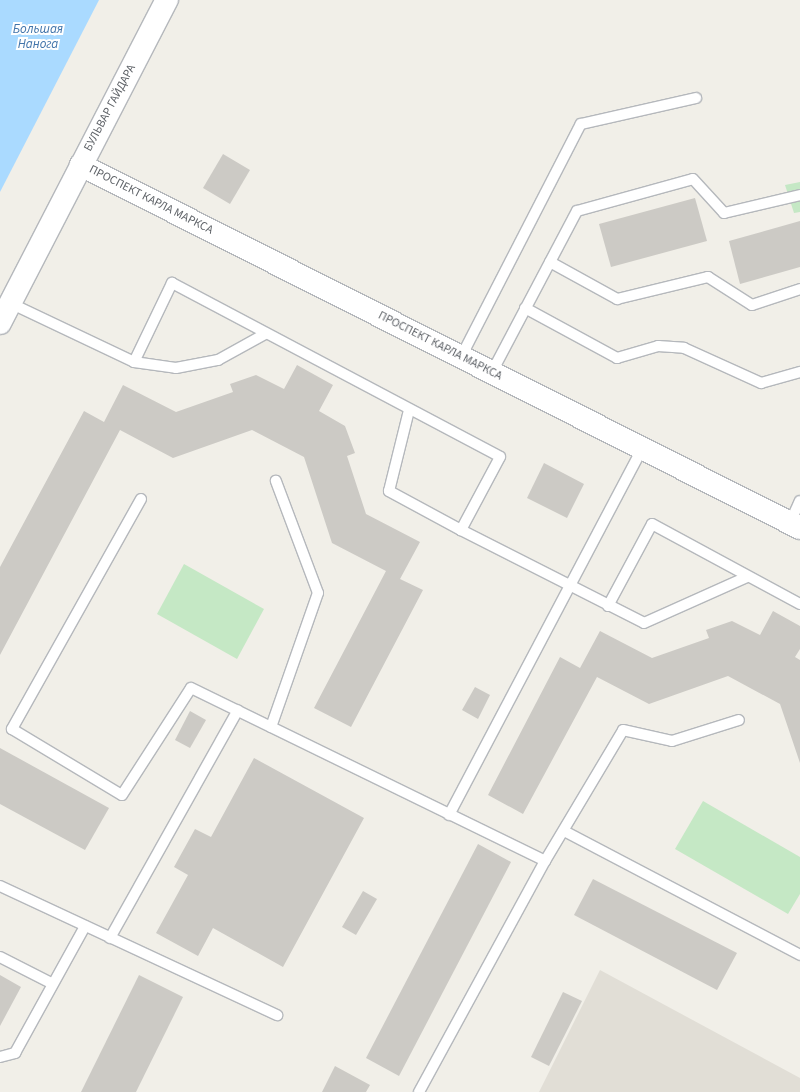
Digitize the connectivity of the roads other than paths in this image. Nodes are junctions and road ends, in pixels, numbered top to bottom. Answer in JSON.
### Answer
{"nodes":[{"id":1,"x":167,"y":0,"type":"edge"},
{"id":2,"x":696,"y":98,"type":"dead end"},
{"id":3,"x":81,"y":165,"type":"junction"},
{"id":4,"x":800,"y":195,"type":"edge"},
{"id":5,"x":550,"y":262,"type":"junction"},
{"id":6,"x":800,"y":289,"type":"edge"},
{"id":7,"x":10,"y":303,"type":"junction"},
{"id":8,"x":526,"y":308,"type":"junction"},
{"id":9,"x":0,"y":323,"type":"edge"},
{"id":10,"x":265,"y":334,"type":"junction"},
{"id":11,"x":461,"y":357,"type":"junction"},
{"id":12,"x":134,"y":362,"type":"junction"},
{"id":13,"x":492,"y":372,"type":"junction"},
{"id":14,"x":800,"y":372,"type":"edge"},
{"id":15,"x":410,"y":410,"type":"junction"},
{"id":16,"x":642,"y":448,"type":"junction"},
{"id":17,"x":276,"y":481,"type":"dead end"},
{"id":18,"x":141,"y":499,"type":"dead end"},
{"id":19,"x":800,"y":501,"type":"edge"},
{"id":20,"x":795,"y":526,"type":"edge"},
{"id":21,"x":461,"y":530,"type":"junction"},
{"id":22,"x":747,"y":577,"type":"junction"},
{"id":23,"x":570,"y":586,"type":"junction"},
{"id":24,"x":800,"y":604,"type":"edge"},
{"id":25,"x":608,"y":606,"type":"junction"},
{"id":26,"x":238,"y":710,"type":"junction"},
{"id":27,"x":740,"y":720,"type":"dead end"},
{"id":28,"x":271,"y":727,"type":"junction"},
{"id":29,"x":449,"y":815,"type":"junction"},
{"id":30,"x":564,"y":831,"type":"junction"},
{"id":31,"x":545,"y":861,"type":"junction"},
{"id":32,"x":0,"y":886,"type":"edge"},
{"id":33,"x":86,"y":926,"type":"junction"},
{"id":34,"x":110,"y":938,"type":"junction"},
{"id":35,"x":800,"y":955,"type":"edge"},
{"id":36,"x":0,"y":957,"type":"edge"},
{"id":37,"x":53,"y":984,"type":"junction"},
{"id":38,"x":277,"y":1015,"type":"dead end"},
{"id":39,"x":0,"y":1057,"type":"edge"},
{"id":40,"x":419,"y":1092,"type":"edge"}],
"edges":[{"from":1,"to":3,"type":"street","name":"БУЛЬВАР ГАЙДАРА"},
{"from":2,"to":11,"type":"lane"},
{"from":3,"to":7,"type":"street","name":"БУЛЬВАР ГАЙДАРА"},
{"from":3,"to":11,"type":"street","name":"ПРОСПЕКТ КАРЛА МАРКСА"},
{"from":4,"to":5,"type":"lane"},
{"from":5,"to":6,"type":"lane"},
{"from":5,"to":8,"type":"lane"},
{"from":7,"to":9,"type":"street","name":"БУЛЬВАР ГАЙДАРА"},
{"from":7,"to":12,"type":"lane"},
{"from":8,"to":13,"type":"lane"},
{"from":8,"to":14,"type":"lane"},
{"from":10,"to":12,"type":"lane"},
{"from":10,"to":12,"type":"lane"},
{"from":10,"to":15,"type":"lane"},
{"from":11,"to":13,"type":"street","name":"ПРОСПЕКТ КАРЛА МАРКСА"},
{"from":13,"to":16,"type":"street","name":"ПРОСПЕКТ КАРЛА МАРКСА"},
{"from":15,"to":21,"type":"lane"},
{"from":15,"to":21,"type":"lane"},
{"from":16,"to":20,"type":"street","name":"ПРОСПЕКТ КАРЛА МАРКСА"},
{"from":16,"to":23,"type":"lane"},
{"from":17,"to":28,"type":"lane"},
{"from":18,"to":26,"type":"lane"},
{"from":19,"to":20,"type":"lane"},
{"from":21,"to":23,"type":"lane"},
{"from":22,"to":24,"type":"lane"},
{"from":22,"to":25,"type":"lane"},
{"from":22,"to":25,"type":"lane"},
{"from":23,"to":25,"type":"lane"},
{"from":23,"to":29,"type":"lane"},
{"from":26,"to":28,"type":"lane"},
{"from":26,"to":34,"type":"lane"},
{"from":27,"to":30,"type":"lane"},
{"from":28,"to":29,"type":"lane"},
{"from":29,"to":31,"type":"lane"},
{"from":30,"to":31,"type":"lane"},
{"from":30,"to":35,"type":"lane"},
{"from":31,"to":40,"type":"lane"},
{"from":32,"to":33,"type":"lane"},
{"from":33,"to":34,"type":"lane"},
{"from":33,"to":37,"type":"lane"},
{"from":34,"to":38,"type":"lane"},
{"from":36,"to":37,"type":"lane"},
{"from":37,"to":39,"type":"lane"}]}
